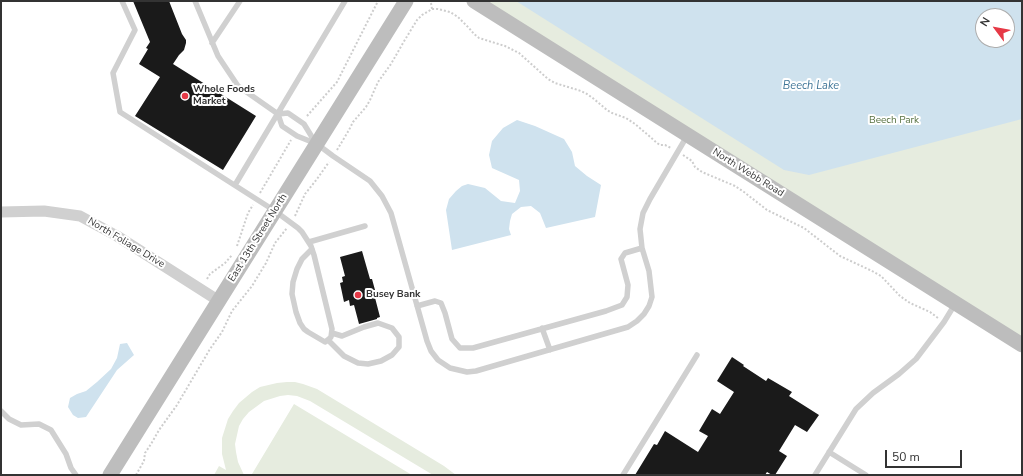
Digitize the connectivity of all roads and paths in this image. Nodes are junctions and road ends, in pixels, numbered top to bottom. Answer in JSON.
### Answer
{"nodes":[{"id":1,"x":122,"y":1,"type":"edge"},
{"id":2,"x":240,"y":1,"type":"edge"},
{"id":3,"x":345,"y":1,"type":"edge"},
{"id":4,"x":406,"y":1,"type":"edge"},
{"id":5,"x":474,"y":1,"type":"edge"},
{"id":6,"x":197,"y":2,"type":"edge"},
{"id":7,"x":431,"y":3,"type":"dead end"},
{"id":8,"x":432,"y":9,"type":"junction"},
{"id":9,"x":212,"y":43,"type":"junction"},
{"id":10,"x":278,"y":114,"type":"junction"},
{"id":11,"x":688,"y":136,"type":"junction"},
{"id":12,"x":317,"y":144,"type":"junction"},
{"id":13,"x":678,"y":152,"type":"junction"},
{"id":14,"x":334,"y":156,"type":"junction"},
{"id":15,"x":235,"y":185,"type":"junction"},
{"id":16,"x":275,"y":211,"type":"junction"},
{"id":17,"x":1,"y":212,"type":"edge"},
{"id":18,"x":291,"y":223,"type":"junction"},
{"id":19,"x":365,"y":226,"type":"dead end"},
{"id":20,"x":309,"y":242,"type":"junction"},
{"id":21,"x":642,"y":248,"type":"junction"},
{"id":22,"x":312,"y":249,"type":"junction"},
{"id":23,"x":219,"y":301,"type":"junction"},
{"id":24,"x":956,"y":303,"type":"junction"},
{"id":25,"x":417,"y":306,"type":"junction"},
{"id":26,"x":944,"y":322,"type":"junction"},
{"id":27,"x":542,"y":328,"type":"junction"},
{"id":28,"x":332,"y":333,"type":"junction"},
{"id":29,"x":328,"y":340,"type":"junction"},
{"id":30,"x":1022,"y":345,"type":"edge"},
{"id":31,"x":550,"y":350,"type":"junction"},
{"id":32,"x":697,"y":356,"type":"dead end"},
{"id":33,"x":1,"y":411,"type":"edge"},
{"id":34,"x":829,"y":452,"type":"junction"},
{"id":35,"x":113,"y":474,"type":"edge"},
{"id":36,"x":76,"y":475,"type":"edge"},
{"id":37,"x":136,"y":475,"type":"edge"},
{"id":38,"x":623,"y":475,"type":"edge"},
{"id":39,"x":815,"y":475,"type":"edge"},
{"id":40,"x":866,"y":475,"type":"edge"}],
"edges":[{"from":1,"to":15,"type":"lane"},
{"from":2,"to":9,"type":"lane"},
{"from":3,"to":10,"type":"lane"},
{"from":4,"to":12,"type":"main road","name":"East 13th Street North"},
{"from":5,"to":11,"type":"main road","name":"North Webb Road"},
{"from":6,"to":9,"type":"lane"},
{"from":7,"to":8,"type":"path"},
{"from":8,"to":13,"type":"path"},
{"from":8,"to":14,"type":"path"},
{"from":9,"to":10,"type":"lane"},
{"from":10,"to":12,"type":"lane"},
{"from":10,"to":12,"type":"lane"},
{"from":10,"to":15,"type":"lane"},
{"from":11,"to":13,"type":"lane"},
{"from":11,"to":24,"type":"main road","name":"North Webb Road"},
{"from":12,"to":14,"type":"lane"},
{"from":12,"to":16,"type":"main road","name":"East 13th Street North"},
{"from":13,"to":21,"type":"lane"},
{"from":13,"to":26,"type":"path"},
{"from":14,"to":18,"type":"path"},
{"from":14,"to":25,"type":"lane"},
{"from":15,"to":16,"type":"lane"},
{"from":16,"to":18,"type":"lane"},
{"from":16,"to":23,"type":"main road","name":"East 13th Street North"},
{"from":17,"to":23,"type":"street","name":"North Foliage Drive"},
{"from":18,"to":20,"type":"lane"},
{"from":18,"to":37,"type":"path"},
{"from":19,"to":20,"type":"lane"},
{"from":20,"to":22,"type":"lane"},
{"from":21,"to":27,"type":"lane"},
{"from":21,"to":31,"type":"lane"},
{"from":22,"to":28,"type":"lane"},
{"from":22,"to":29,"type":"lane"},
{"from":23,"to":35,"type":"main road","name":"East 13th Street North"},
{"from":24,"to":26,"type":"lane"},
{"from":24,"to":30,"type":"main road","name":"North Webb Road"},
{"from":25,"to":27,"type":"lane"},
{"from":25,"to":31,"type":"lane"},
{"from":26,"to":34,"type":"lane"},
{"from":27,"to":31,"type":"lane"},
{"from":28,"to":29,"type":"lane"},
{"from":28,"to":29,"type":"lane"},
{"from":32,"to":38,"type":"lane"},
{"from":33,"to":36,"type":"lane"},
{"from":34,"to":39,"type":"lane"},
{"from":34,"to":40,"type":"lane"}]}
